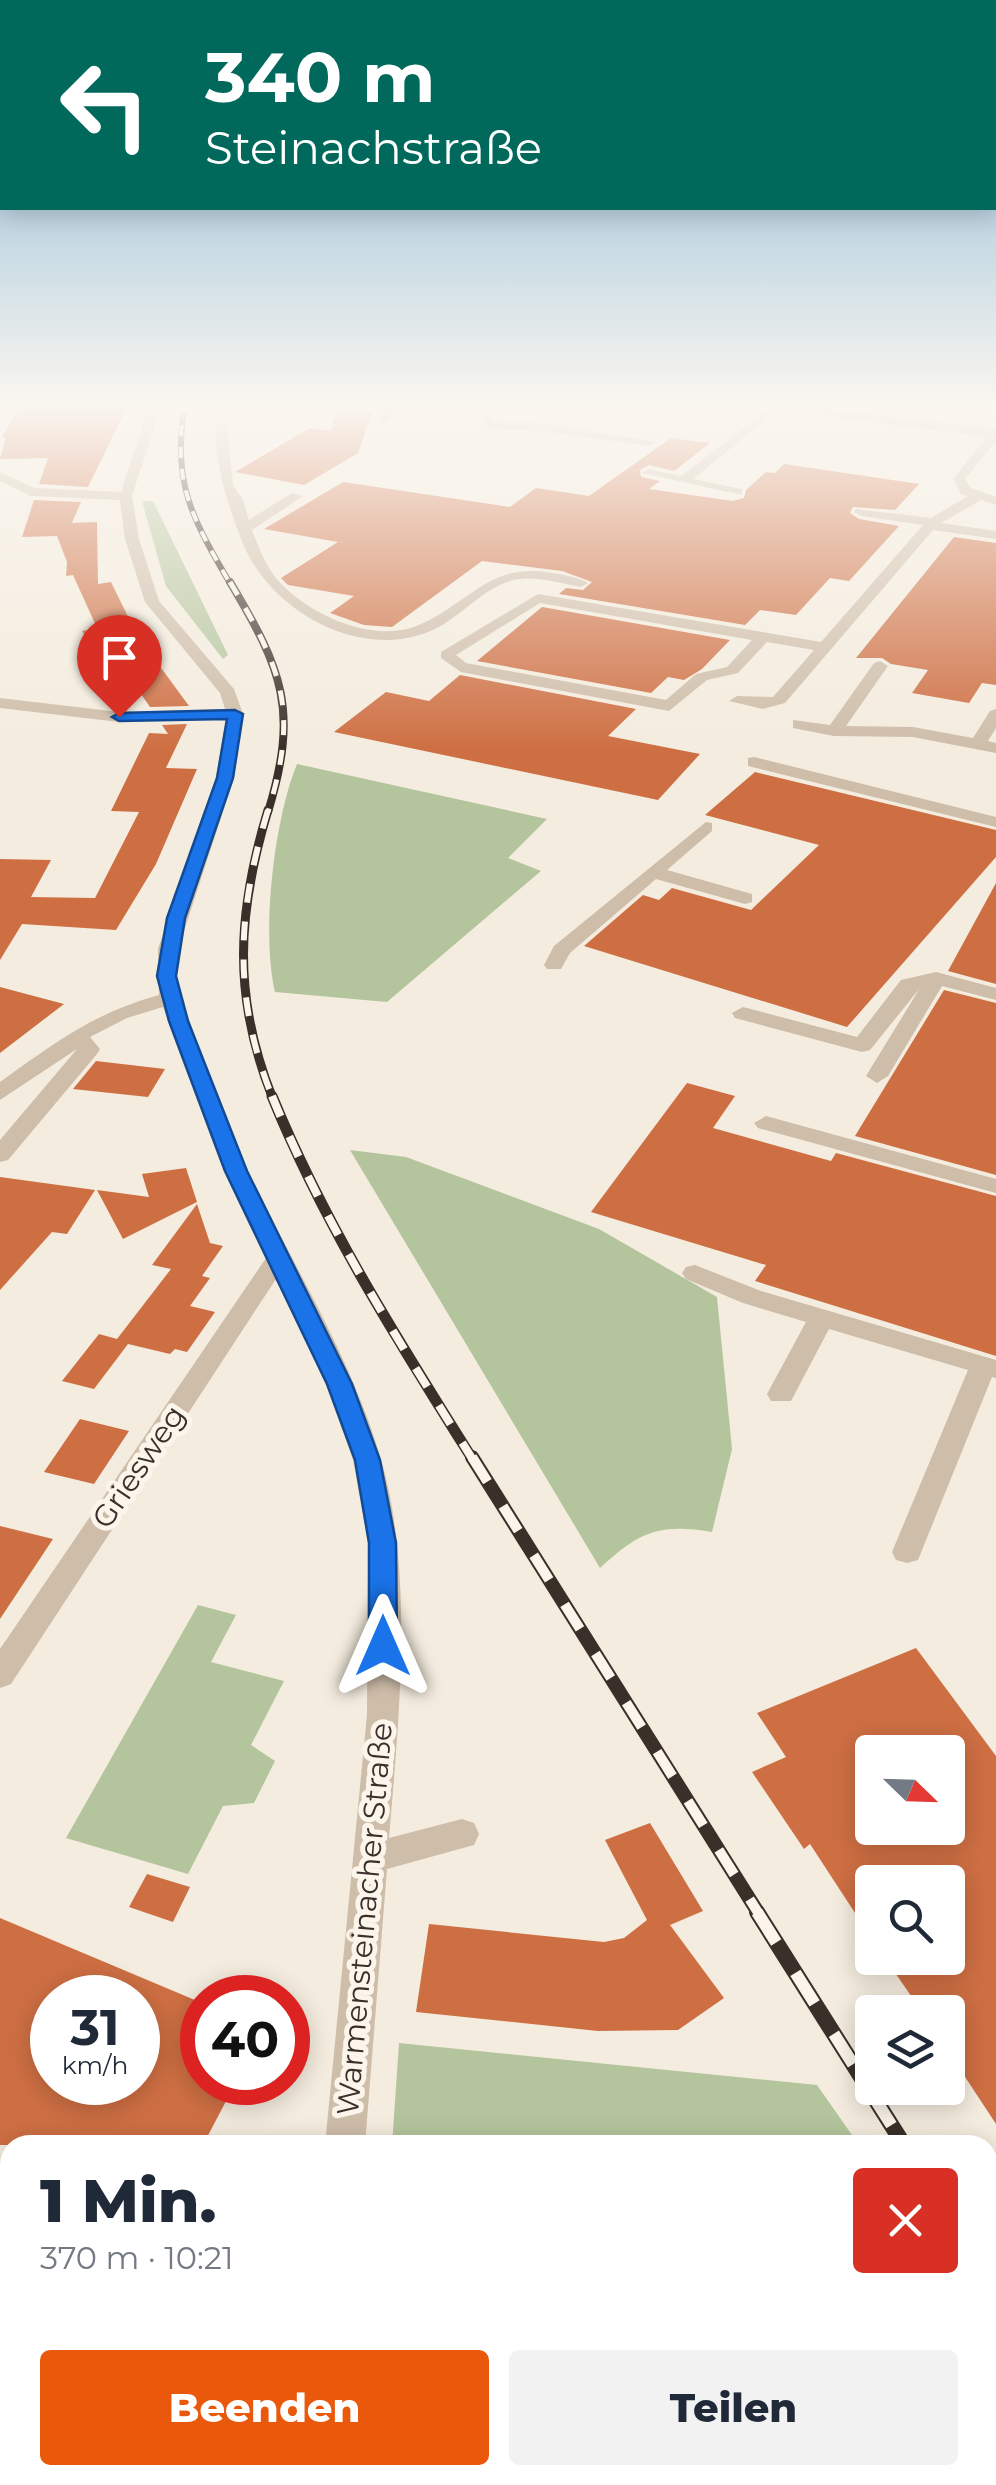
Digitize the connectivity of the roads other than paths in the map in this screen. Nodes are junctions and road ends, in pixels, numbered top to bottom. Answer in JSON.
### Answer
{"nodes":[{"id":1,"x":129,"y":519,"type":"edge"},
{"id":2,"x":242,"y":519,"type":"edge"},
{"id":3,"x":260,"y":519,"type":"edge"},
{"id":4,"x":902,"y":519,"type":"edge"},
{"id":5,"x":938,"y":519,"type":"edge"},
{"id":6,"x":932,"y":524,"type":"junction"},
{"id":7,"x":244,"y":529,"type":"junction"},
{"id":8,"x":996,"y":534,"type":"edge"},
{"id":9,"x":580,"y":583,"type":"dead end"},
{"id":10,"x":764,"y":636,"type":"junction"},
{"id":11,"x":827,"y":648,"type":"junction"},
{"id":12,"x":880,"y":666,"type":"dead end"},
{"id":13,"x":737,"y":701,"type":"dead end"},
{"id":14,"x":0,"y":703,"type":"edge"},
{"id":15,"x":235,"y":714,"type":"junction"},
{"id":16,"x":996,"y":714,"type":"edge"},
{"id":17,"x":799,"y":724,"type":"dead end"},
{"id":18,"x":834,"y":730,"type":"junction"},
{"id":19,"x":987,"y":746,"type":"edge"},
{"id":20,"x":754,"y":762,"type":"dead end"},
{"id":21,"x":996,"y":822,"type":"edge"},
{"id":22,"x":706,"y":827,"type":"dead end"},
{"id":23,"x":653,"y":872,"type":"junction"},
{"id":24,"x":745,"y":898,"type":"dead end"},
{"id":25,"x":554,"y":965,"type":"dead end"},
{"id":26,"x":936,"y":978,"type":"junction"},
{"id":27,"x":996,"y":994,"type":"edge"},
{"id":28,"x":170,"y":998,"type":"junction"},
{"id":29,"x":743,"y":1013,"type":"dead end"},
{"id":30,"x":77,"y":1036,"type":"junction"},
{"id":31,"x":877,"y":1076,"type":"dead end"},
{"id":32,"x":0,"y":1093,"type":"edge"},
{"id":33,"x":766,"y":1123,"type":"dead end"},
{"id":34,"x":0,"y":1154,"type":"edge"},
{"id":35,"x":996,"y":1186,"type":"edge"},
{"id":36,"x":280,"y":1261,"type":"junction"},
{"id":37,"x":695,"y":1273,"type":"dead end"},
{"id":38,"x":822,"y":1317,"type":"junction"},
{"id":39,"x":990,"y":1367,"type":"edge"},
{"id":40,"x":781,"y":1394,"type":"dead end"},
{"id":41,"x":906,"y":1552,"type":"dead end"},
{"id":42,"x":0,"y":1676,"type":"edge"},
{"id":43,"x":462,"y":1834,"type":"dead end"},
{"id":44,"x":371,"y":1858,"type":"junction"},
{"id":45,"x":347,"y":2135,"type":"edge"}],
"edges":[{"from":1,"to":15,"type":"street"},
{"from":2,"to":7,"type":"street"},
{"from":3,"to":7,"type":"street"},
{"from":4,"to":6,"type":"street"},
{"from":5,"to":6,"type":"street"},
{"from":6,"to":8,"type":"street"},
{"from":6,"to":11,"type":"street"},
{"from":7,"to":9,"type":"street"},
{"from":10,"to":10,"type":"street"},
{"from":10,"to":11,"type":"street"},
{"from":11,"to":13,"type":"street"},
{"from":12,"to":18,"type":"street"},
{"from":14,"to":15,"type":"street"},
{"from":15,"to":28,"type":"street","name":"Warmensteinacher Straße"},
{"from":16,"to":19,"type":"street"},
{"from":17,"to":18,"type":"street"},
{"from":18,"to":19,"type":"street"},
{"from":20,"to":21,"type":"street"},
{"from":22,"to":23,"type":"street"},
{"from":23,"to":24,"type":"street"},
{"from":23,"to":25,"type":"street"},
{"from":26,"to":27,"type":"street"},
{"from":26,"to":29,"type":"street"},
{"from":26,"to":31,"type":"street"},
{"from":28,"to":30,"type":"street"},
{"from":28,"to":36,"type":"street","name":"Warmensteinacher Straße"},
{"from":30,"to":32,"type":"street"},
{"from":30,"to":34,"type":"street"},
{"from":33,"to":35,"type":"street"},
{"from":36,"to":42,"type":"street","name":"Griesweg"},
{"from":36,"to":44,"type":"street","name":"Warmensteinacher Straße"},
{"from":37,"to":38,"type":"street"},
{"from":38,"to":39,"type":"street"},
{"from":38,"to":40,"type":"street"},
{"from":39,"to":41,"type":"street"},
{"from":43,"to":44,"type":"street"},
{"from":44,"to":45,"type":"street","name":"Warmensteinacher Straße"}]}
